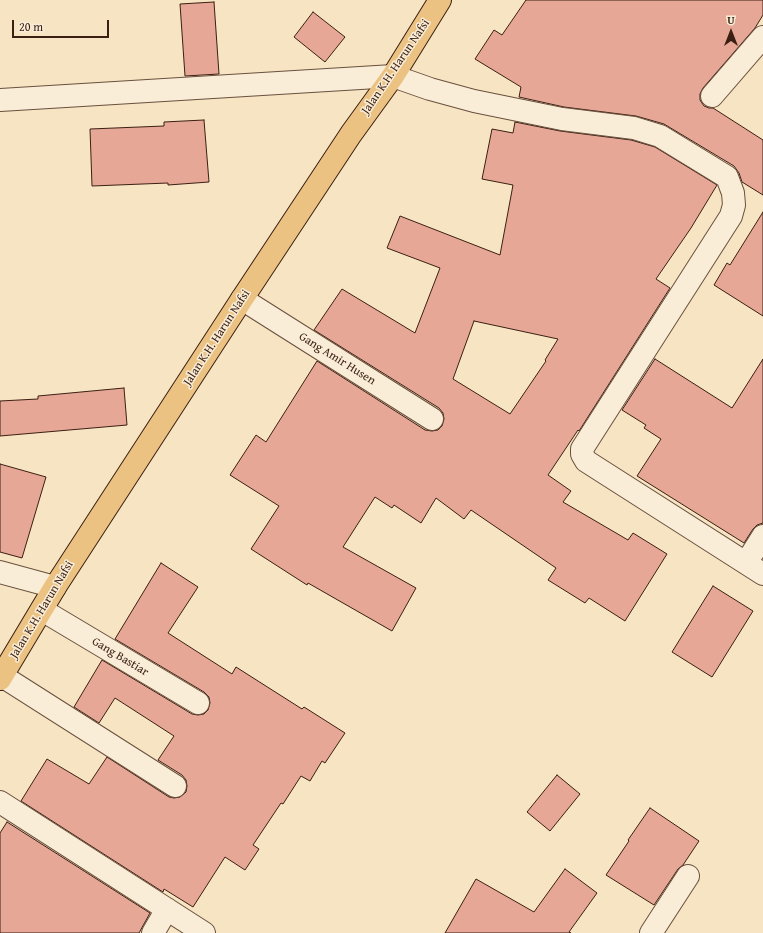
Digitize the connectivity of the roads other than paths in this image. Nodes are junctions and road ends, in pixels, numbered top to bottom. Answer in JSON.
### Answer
{"nodes":[{"id":1,"x":440,"y":0,"type":"edge"},
{"id":2,"x":763,"y":37,"type":"edge"},
{"id":3,"x":392,"y":76,"type":"junction"},
{"id":4,"x":712,"y":96,"type":"dead end"},
{"id":5,"x":0,"y":100,"type":"edge"},
{"id":6,"x":242,"y":298,"type":"junction"},
{"id":7,"x":432,"y":419,"type":"dead end"},
{"id":8,"x":763,"y":536,"type":"edge"},
{"id":9,"x":755,"y":569,"type":"edge"},
{"id":10,"x":0,"y":572,"type":"edge"},
{"id":11,"x":56,"y":587,"type":"junction"},
{"id":12,"x":42,"y":610,"type":"junction"},
{"id":13,"x":1,"y":678,"type":"edge"},
{"id":14,"x":198,"y":703,"type":"dead end"},
{"id":15,"x":175,"y":786,"type":"dead end"},
{"id":16,"x":0,"y":802,"type":"edge"},
{"id":17,"x":688,"y":876,"type":"dead end"},
{"id":18,"x":167,"y":909,"type":"junction"},
{"id":19,"x":153,"y":933,"type":"edge"},
{"id":20,"x":204,"y":933,"type":"edge"},
{"id":21,"x":651,"y":933,"type":"edge"}],
"edges":[{"from":1,"to":3,"type":"main road","name":"Jalan K.H. Harun Nafsi"},
{"from":2,"to":4,"type":"street"},
{"from":3,"to":5,"type":"street"},
{"from":3,"to":6,"type":"main road","name":"Jalan K.H. Harun Nafsi"},
{"from":3,"to":9,"type":"street"},
{"from":6,"to":7,"type":"street","name":"Gang Amir Husen"},
{"from":6,"to":11,"type":"main road","name":"Jalan K.H. Harun Nafsi"},
{"from":8,"to":9,"type":"street"},
{"from":10,"to":11,"type":"street"},
{"from":11,"to":12,"type":"main road","name":"Jalan K.H. Harun Nafsi"},
{"from":12,"to":13,"type":"main road","name":"Jalan K.H. Harun Nafsi"},
{"from":12,"to":14,"type":"street","name":"Gang Bastiar"},
{"from":13,"to":15,"type":"street"},
{"from":16,"to":18,"type":"street"},
{"from":17,"to":21,"type":"street"},
{"from":18,"to":19,"type":"street"},
{"from":18,"to":20,"type":"street"}]}
